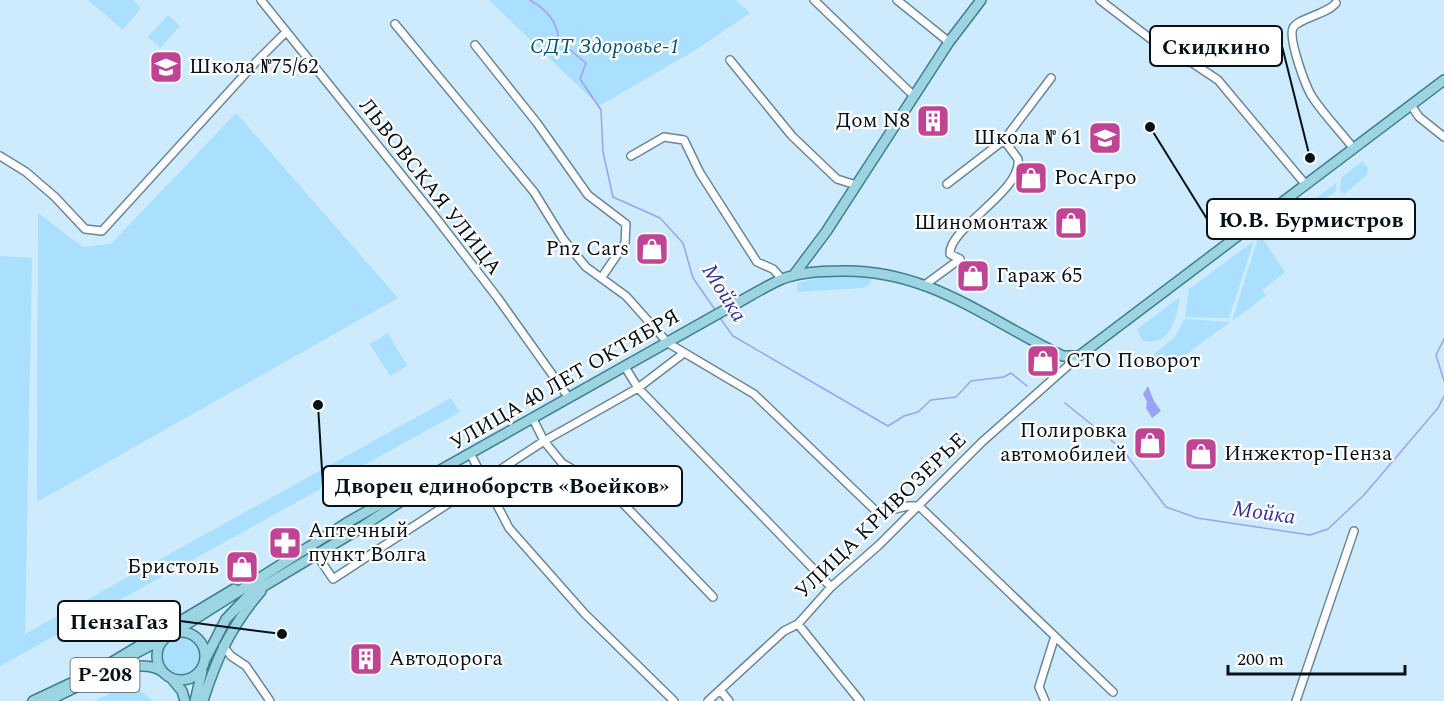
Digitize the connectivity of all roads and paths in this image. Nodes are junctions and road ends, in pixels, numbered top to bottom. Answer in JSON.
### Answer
{"nodes":[{"id":1,"x":261,"y":0,"type":"edge"},
{"id":2,"x":814,"y":0,"type":"edge"},
{"id":3,"x":897,"y":0,"type":"edge"},
{"id":4,"x":981,"y":0,"type":"edge"},
{"id":5,"x":1100,"y":0,"type":"edge"},
{"id":6,"x":1336,"y":3,"type":"dead end"},
{"id":7,"x":395,"y":24,"type":"dead end"},
{"id":8,"x":286,"y":32,"type":"junction"},
{"id":9,"x":950,"y":42,"type":"junction"},
{"id":10,"x":475,"y":45,"type":"dead end"},
{"id":11,"x":730,"y":60,"type":"dead end"},
{"id":12,"x":1051,"y":78,"type":"dead end"},
{"id":13,"x":1444,"y":80,"type":"edge"},
{"id":14,"x":914,"y":95,"type":"junction"},
{"id":15,"x":1411,"y":105,"type":"junction"},
{"id":16,"x":1444,"y":137,"type":"edge"},
{"id":17,"x":1004,"y":140,"type":"junction"},
{"id":18,"x":1354,"y":149,"type":"junction"},
{"id":19,"x":0,"y":156,"type":"edge"},
{"id":20,"x":631,"y":156,"type":"dead end"},
{"id":21,"x":947,"y":184,"type":"dead end"},
{"id":22,"x":856,"y":185,"type":"junction"},
{"id":23,"x":1306,"y":185,"type":"junction"},
{"id":24,"x":793,"y":276,"type":"junction"},
{"id":25,"x":602,"y":277,"type":"junction"},
{"id":26,"x":782,"y":279,"type":"junction"},
{"id":27,"x":926,"y":284,"type":"junction"},
{"id":28,"x":668,"y":343,"type":"junction"},
{"id":29,"x":684,"y":353,"type":"junction"},
{"id":30,"x":1079,"y":356,"type":"junction"},
{"id":31,"x":625,"y":367,"type":"junction"},
{"id":32,"x":638,"y":388,"type":"junction"},
{"id":33,"x":569,"y":398,"type":"junction"},
{"id":34,"x":533,"y":419,"type":"junction"},
{"id":35,"x":544,"y":441,"type":"junction"},
{"id":36,"x":471,"y":455,"type":"junction"},
{"id":37,"x":456,"y":463,"type":"junction"},
{"id":38,"x":483,"y":480,"type":"junction"},
{"id":39,"x":919,"y":506,"type":"junction"},
{"id":40,"x":1354,"y":531,"type":"dead end"},
{"id":41,"x":328,"y":546,"type":"junction"},
{"id":42,"x":312,"y":549,"type":"junction"},
{"id":43,"x":302,"y":561,"type":"junction"},
{"id":44,"x":327,"y":570,"type":"junction"},
{"id":45,"x":266,"y":578,"type":"junction"},
{"id":46,"x":831,"y":587,"type":"junction"},
{"id":47,"x":713,"y":597,"type":"dead end"},
{"id":48,"x":798,"y":624,"type":"junction"},
{"id":49,"x":170,"y":635,"type":"junction"},
{"id":50,"x":1055,"y":636,"type":"junction"},
{"id":51,"x":223,"y":646,"type":"junction"},
{"id":52,"x":219,"y":655,"type":"junction"},
{"id":53,"x":231,"y":656,"type":"junction"},
{"id":54,"x":205,"y":662,"type":"junction"},
{"id":55,"x":97,"y":671,"type":"junction"},
{"id":56,"x":167,"y":675,"type":"junction"},
{"id":57,"x":720,"y":690,"type":"junction"},
{"id":58,"x":1113,"y":692,"type":"dead end"},
{"id":59,"x":204,"y":697,"type":"edge"},
{"id":60,"x":33,"y":701,"type":"edge"},
{"id":61,"x":48,"y":701,"type":"edge"},
{"id":62,"x":185,"y":701,"type":"edge"},
{"id":63,"x":195,"y":701,"type":"edge"},
{"id":64,"x":270,"y":701,"type":"edge"},
{"id":65,"x":674,"y":701,"type":"edge"},
{"id":66,"x":708,"y":701,"type":"edge"},
{"id":67,"x":729,"y":701,"type":"edge"},
{"id":68,"x":860,"y":701,"type":"edge"},
{"id":69,"x":1045,"y":701,"type":"edge"},
{"id":70,"x":1297,"y":701,"type":"edge"}],
"edges":[{"from":1,"to":8,"type":"street","name":"ЛЬВОВСКАЯ УЛИЦА"},
{"from":2,"to":14,"type":"street"},
{"from":3,"to":9,"type":"street"},
{"from":4,"to":9,"type":"main road"},
{"from":5,"to":23,"type":"street"},
{"from":6,"to":18,"type":"street"},
{"from":7,"to":25,"type":"street"},
{"from":8,"to":19,"type":"street"},
{"from":8,"to":33,"type":"street","name":"ЛЬВОВСКАЯ УЛИЦА"},
{"from":9,"to":14,"type":"main road"},
{"from":10,"to":25,"type":"street"},
{"from":11,"to":22,"type":"street"},
{"from":12,"to":17,"type":"street"},
{"from":13,"to":15,"type":"main road","name":"УЛИЦА КРИВОЗЕРЬЕ"},
{"from":14,"to":22,"type":"main road"},
{"from":15,"to":16,"type":"street"},
{"from":15,"to":18,"type":"main road","name":"УЛИЦА КРИВОЗЕРЬЕ"},
{"from":17,"to":21,"type":"street"},
{"from":17,"to":27,"type":"street"},
{"from":18,"to":23,"type":"main road","name":"УЛИЦА КРИВОЗЕРЬЕ"},
{"from":20,"to":26,"type":"street"},
{"from":22,"to":24,"type":"main road"},
{"from":23,"to":30,"type":"main road","name":"УЛИЦА КРИВОЗЕРЬЕ"},
{"from":24,"to":26,"type":"main road","name":"УЛИЦА 40 ЛЕТ ОКТЯБРЯ"},
{"from":24,"to":27,"type":"main road"},
{"from":25,"to":28,"type":"street"},
{"from":26,"to":28,"type":"main road","name":"УЛИЦА 40 ЛЕТ ОКТЯБРЯ"},
{"from":27,"to":30,"type":"main road"},
{"from":28,"to":29,"type":"street"},
{"from":28,"to":31,"type":"main road","name":"УЛИЦА 40 ЛЕТ ОКТЯБРЯ"},
{"from":29,"to":32,"type":"street"},
{"from":29,"to":39,"type":"street"},
{"from":30,"to":39,"type":"street","name":"УЛИЦА КРИВОЗЕРЬЕ"},
{"from":31,"to":32,"type":"street"},
{"from":31,"to":33,"type":"main road","name":"УЛИЦА 40 ЛЕТ ОКТЯБРЯ"},
{"from":32,"to":35,"type":"street"},
{"from":32,"to":46,"type":"street"},
{"from":33,"to":34,"type":"main road","name":"УЛИЦА 40 ЛЕТ ОКТЯБРЯ"},
{"from":34,"to":35,"type":"street"},
{"from":34,"to":36,"type":"main road","name":"УЛИЦА 40 ЛЕТ ОКТЯБРЯ"},
{"from":35,"to":38,"type":"street"},
{"from":35,"to":47,"type":"street"},
{"from":36,"to":37,"type":"main road","name":"УЛИЦА 40 ЛЕТ ОКТЯБРЯ"},
{"from":36,"to":38,"type":"street"},
{"from":37,"to":41,"type":"main road"},
{"from":37,"to":42,"type":"main road","name":"УЛИЦА 40 ЛЕТ ОКТЯБРЯ"},
{"from":38,"to":44,"type":"street"},
{"from":38,"to":65,"type":"street"},
{"from":39,"to":46,"type":"street","name":"УЛИЦА КРИВОЗЕРЬЕ"},
{"from":39,"to":50,"type":"street"},
{"from":40,"to":70,"type":"street"},
{"from":41,"to":42,"type":"main road"},
{"from":41,"to":44,"type":"street"},
{"from":42,"to":43,"type":"main road","name":"УЛИЦА 40 ЛЕТ ОКТЯБРЯ"},
{"from":42,"to":44,"type":"street"},
{"from":42,"to":45,"type":"main road","name":"УЛИЦА 40 ЛЕТ ОКТЯБРЯ"},
{"from":43,"to":44,"type":"street"},
{"from":43,"to":45,"type":"main road","name":"УЛИЦА 40 ЛЕТ ОКТЯБРЯ"},
{"from":45,"to":49,"type":"main road","name":"УЛИЦА 40 ЛЕТ ОКТЯБРЯ"},
{"from":45,"to":51,"type":"main road"},
{"from":45,"to":54,"type":"main road","name":"УЛИЦА 40 ЛЕТ ОКТЯБРЯ"},
{"from":45,"to":55,"type":"main road","name":"УЛИЦА 40 ЛЕТ ОКТЯБРЯ","number":"Р-208"},
{"from":46,"to":48,"type":"street","name":"УЛИЦА КРИВОЗЕРЬЕ"},
{"from":48,"to":57,"type":"street","name":"УЛИЦА КРИВОЗЕРЬЕ"},
{"from":48,"to":68,"type":"street"},
{"from":49,"to":54,"type":"main road"},
{"from":49,"to":55,"type":"main road","name":"УЛИЦА 40 ЛЕТ ОКТЯБРЯ","number":"Р-208"},
{"from":49,"to":56,"type":"main road"},
{"from":50,"to":58,"type":"street"},
{"from":50,"to":69,"type":"street"},
{"from":51,"to":52,"type":"main road"},
{"from":51,"to":53,"type":"street"},
{"from":52,"to":53,"type":"street"},
{"from":52,"to":54,"type":"street"},
{"from":52,"to":59,"type":"main road"},
{"from":53,"to":64,"type":"street"},
{"from":54,"to":56,"type":"main road"},
{"from":54,"to":63,"type":"main road","name":"УЛИЦА 40 ЛЕТ ОКТЯБРЯ"},
{"from":55,"to":60,"type":"main road","name":"УЛИЦА 40 ЛЕТ ОКТЯБРЯ","number":"Р-208"},
{"from":56,"to":61,"type":"main road","number":"Р-208"},
{"from":56,"to":62,"type":"main road"},
{"from":57,"to":66,"type":"street","name":"УЛИЦА КРИВОЗЕРЬЕ"},
{"from":57,"to":67,"type":"street"}]}
